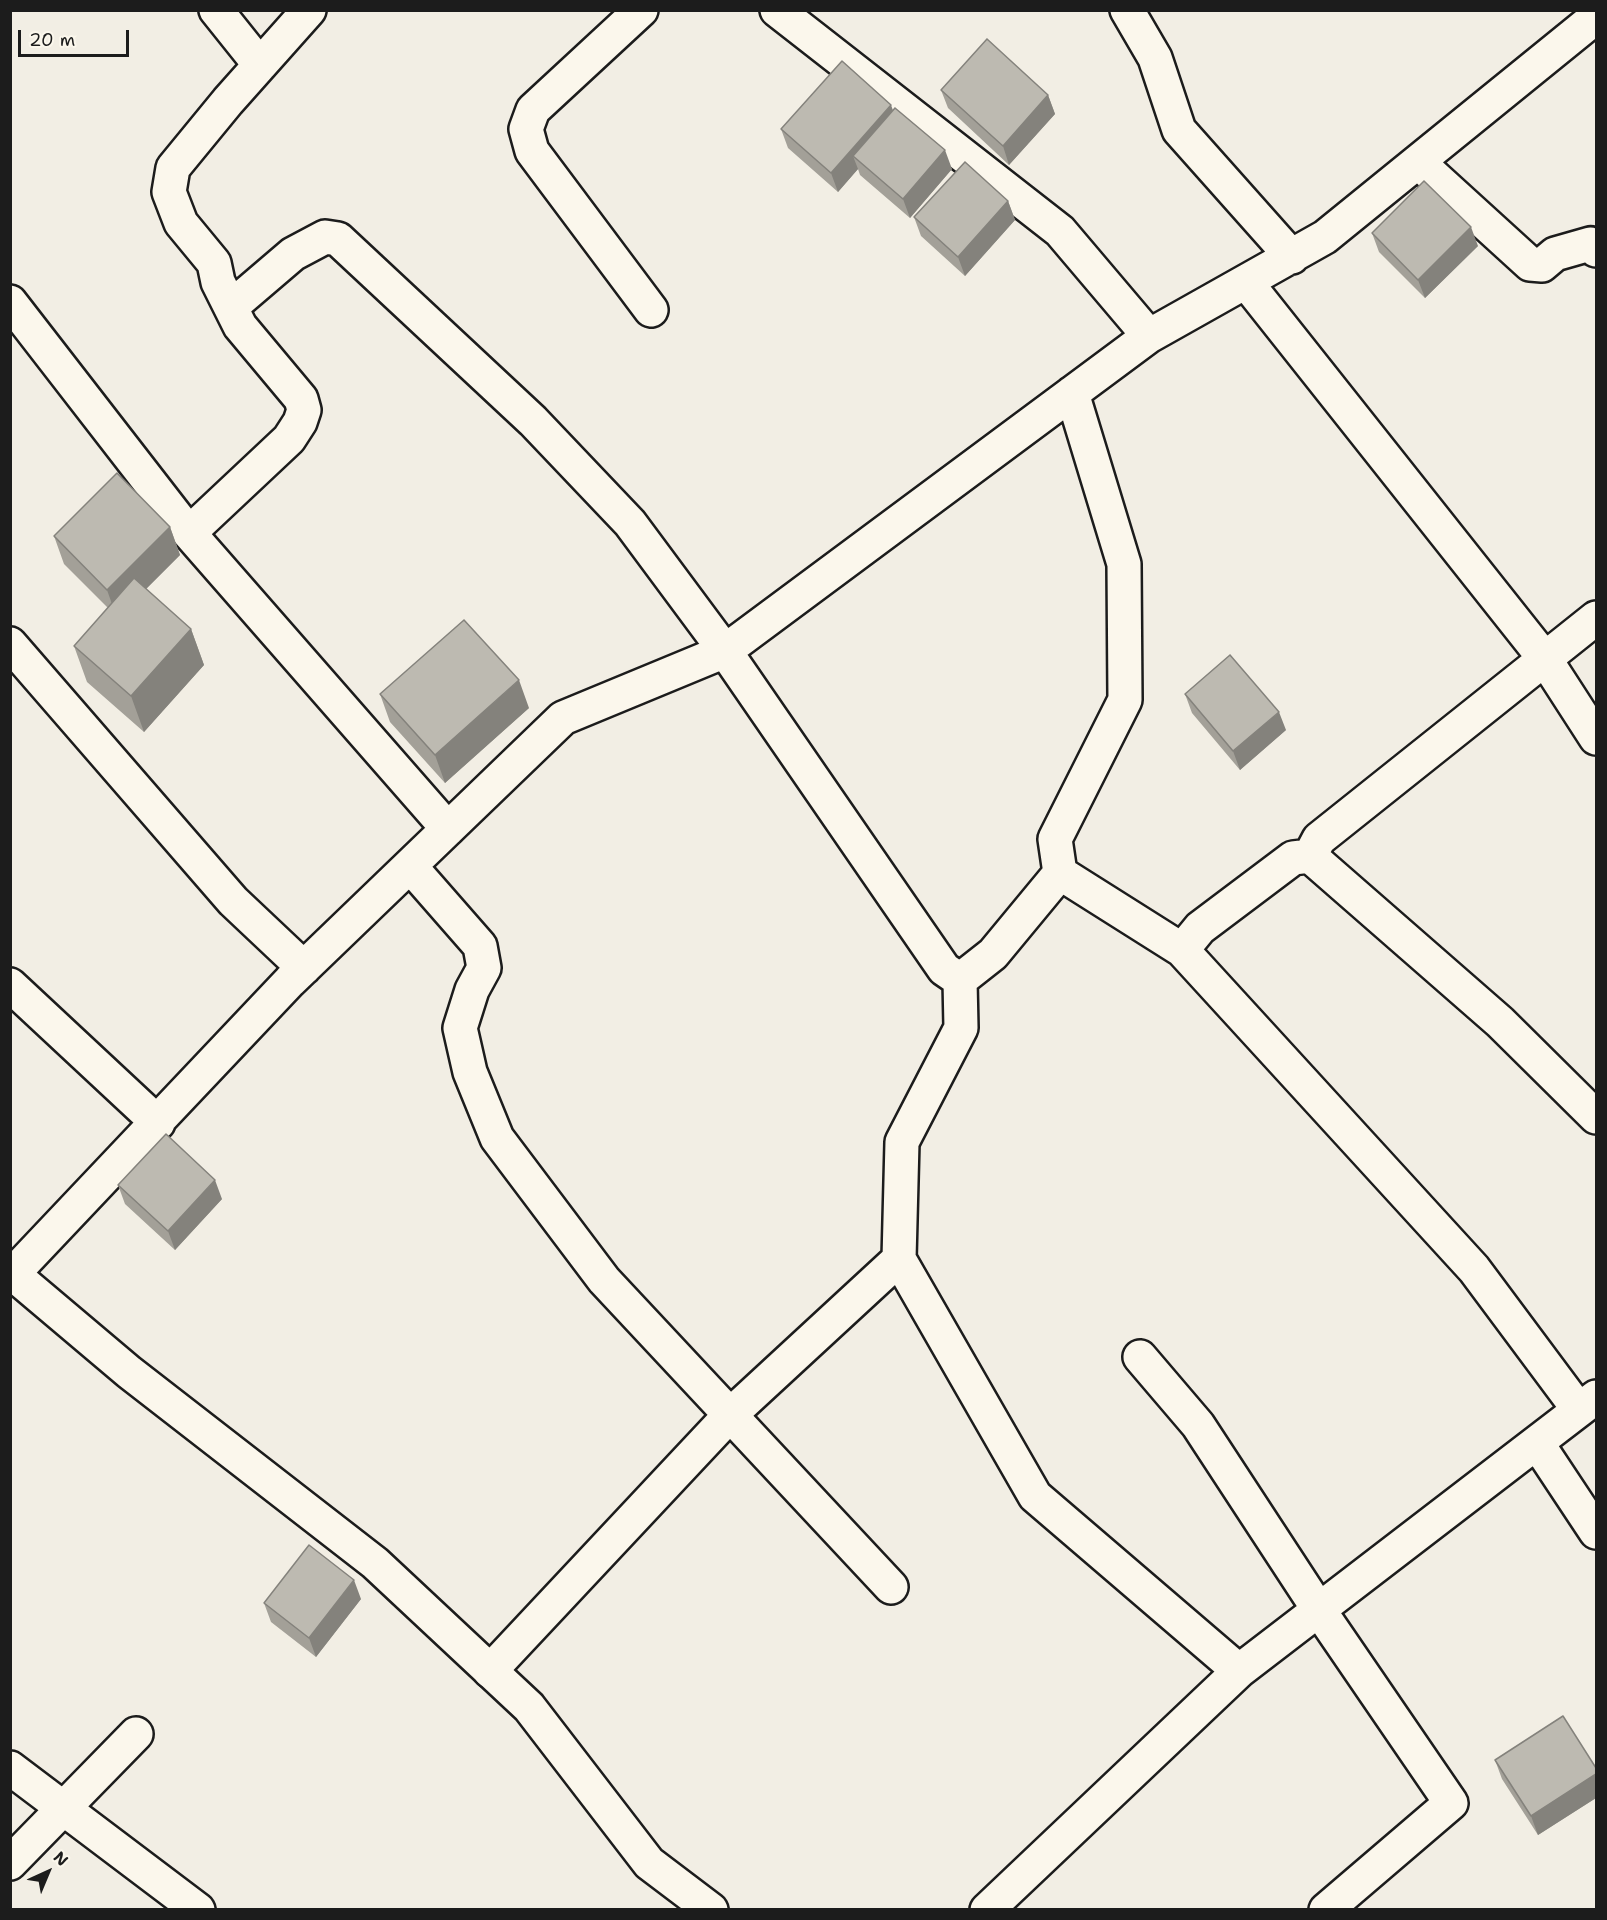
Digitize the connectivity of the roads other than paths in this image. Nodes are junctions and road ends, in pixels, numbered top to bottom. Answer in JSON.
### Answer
{"nodes":[{"id":1,"x":216,"y":10,"type":"edge"},
{"id":2,"x":309,"y":10,"type":"edge"},
{"id":3,"x":641,"y":10,"type":"edge"},
{"id":4,"x":777,"y":10,"type":"edge"},
{"id":5,"x":1126,"y":10,"type":"edge"},
{"id":6,"x":1596,"y":17,"type":"edge"},
{"id":7,"x":260,"y":65,"type":"junction"},
{"id":8,"x":1418,"y":162,"type":"junction"},
{"id":9,"x":1596,"y":250,"type":"edge"},
{"id":10,"x":1292,"y":257,"type":"junction"},
{"id":11,"x":1246,"y":282,"type":"junction"},
{"id":12,"x":10,"y":302,"type":"edge"},
{"id":13,"x":231,"y":308,"type":"junction"},
{"id":14,"x":651,"y":310,"type":"dead end"},
{"id":15,"x":1149,"y":336,"type":"junction"},
{"id":16,"x":1072,"y":393,"type":"junction"},
{"id":17,"x":189,"y":533,"type":"junction"},
{"id":18,"x":1596,"y":618,"type":"edge"},
{"id":19,"x":10,"y":644,"type":"edge"},
{"id":20,"x":725,"y":651,"type":"junction"},
{"id":21,"x":1545,"y":659,"type":"junction"},
{"id":22,"x":1596,"y":738,"type":"edge"},
{"id":23,"x":448,"y":830,"type":"junction"},
{"id":24,"x":1310,"y":856,"type":"junction"},
{"id":25,"x":410,"y":866,"type":"junction"},
{"id":26,"x":1060,"y":873,"type":"junction"},
{"id":27,"x":1182,"y":950,"type":"junction"},
{"id":28,"x":304,"y":968,"type":"junction"},
{"id":29,"x":960,"y":980,"type":"junction"},
{"id":30,"x":10,"y":985,"type":"edge"},
{"id":31,"x":1596,"y":1117,"type":"edge"},
{"id":32,"x":158,"y":1123,"type":"junction"},
{"id":33,"x":899,"y":1259,"type":"junction"},
{"id":34,"x":12,"y":1275,"type":"edge"},
{"id":35,"x":1140,"y":1357,"type":"dead end"},
{"id":36,"x":1588,"y":1404,"type":"edge"},
{"id":37,"x":729,"y":1416,"type":"junction"},
{"id":38,"x":1537,"y":1443,"type":"junction"},
{"id":39,"x":1596,"y":1532,"type":"edge"},
{"id":40,"x":891,"y":1587,"type":"dead end"},
{"id":41,"x":1319,"y":1610,"type":"junction"},
{"id":42,"x":490,"y":1671,"type":"junction"},
{"id":43,"x":1239,"y":1671,"type":"junction"},
{"id":44,"x":136,"y":1734,"type":"dead end"},
{"id":45,"x":10,"y":1768,"type":"edge"},
{"id":46,"x":64,"y":1808,"type":"junction"},
{"id":47,"x":10,"y":1863,"type":"edge"},
{"id":48,"x":991,"y":1908,"type":"edge"},
{"id":49,"x":198,"y":1910,"type":"edge"},
{"id":50,"x":711,"y":1910,"type":"edge"},
{"id":51,"x":1326,"y":1910,"type":"edge"}],
"edges":[{"from":1,"to":7,"type":"street"},
{"from":2,"to":7,"type":"street"},
{"from":3,"to":14,"type":"street"},
{"from":4,"to":15,"type":"street"},
{"from":5,"to":10,"type":"street"},
{"from":6,"to":8,"type":"street"},
{"from":7,"to":13,"type":"street"},
{"from":8,"to":9,"type":"street"},
{"from":8,"to":10,"type":"street"},
{"from":10,"to":11,"type":"street"},
{"from":11,"to":15,"type":"street"},
{"from":11,"to":21,"type":"street"},
{"from":12,"to":17,"type":"street"},
{"from":13,"to":17,"type":"street"},
{"from":13,"to":20,"type":"street"},
{"from":15,"to":16,"type":"street"},
{"from":16,"to":20,"type":"street"},
{"from":16,"to":26,"type":"street"},
{"from":17,"to":23,"type":"street"},
{"from":18,"to":21,"type":"street"},
{"from":19,"to":28,"type":"street"},
{"from":20,"to":23,"type":"street"},
{"from":20,"to":29,"type":"street"},
{"from":21,"to":22,"type":"street"},
{"from":21,"to":24,"type":"street"},
{"from":23,"to":25,"type":"street"},
{"from":24,"to":27,"type":"street"},
{"from":24,"to":31,"type":"street"},
{"from":25,"to":28,"type":"street"},
{"from":25,"to":37,"type":"street"},
{"from":26,"to":27,"type":"street"},
{"from":26,"to":29,"type":"street"},
{"from":27,"to":36,"type":"street"},
{"from":28,"to":32,"type":"street"},
{"from":29,"to":33,"type":"street"},
{"from":30,"to":32,"type":"street"},
{"from":32,"to":34,"type":"street"},
{"from":33,"to":37,"type":"street"},
{"from":33,"to":43,"type":"street"},
{"from":34,"to":42,"type":"street"},
{"from":35,"to":41,"type":"street"},
{"from":36,"to":38,"type":"street"},
{"from":37,"to":40,"type":"street"},
{"from":37,"to":42,"type":"street"},
{"from":38,"to":39,"type":"street"},
{"from":38,"to":41,"type":"street"},
{"from":41,"to":43,"type":"street"},
{"from":41,"to":51,"type":"street"},
{"from":42,"to":50,"type":"street"},
{"from":43,"to":48,"type":"street"},
{"from":44,"to":46,"type":"street"},
{"from":45,"to":46,"type":"street"},
{"from":46,"to":47,"type":"street"},
{"from":46,"to":49,"type":"street"}]}
